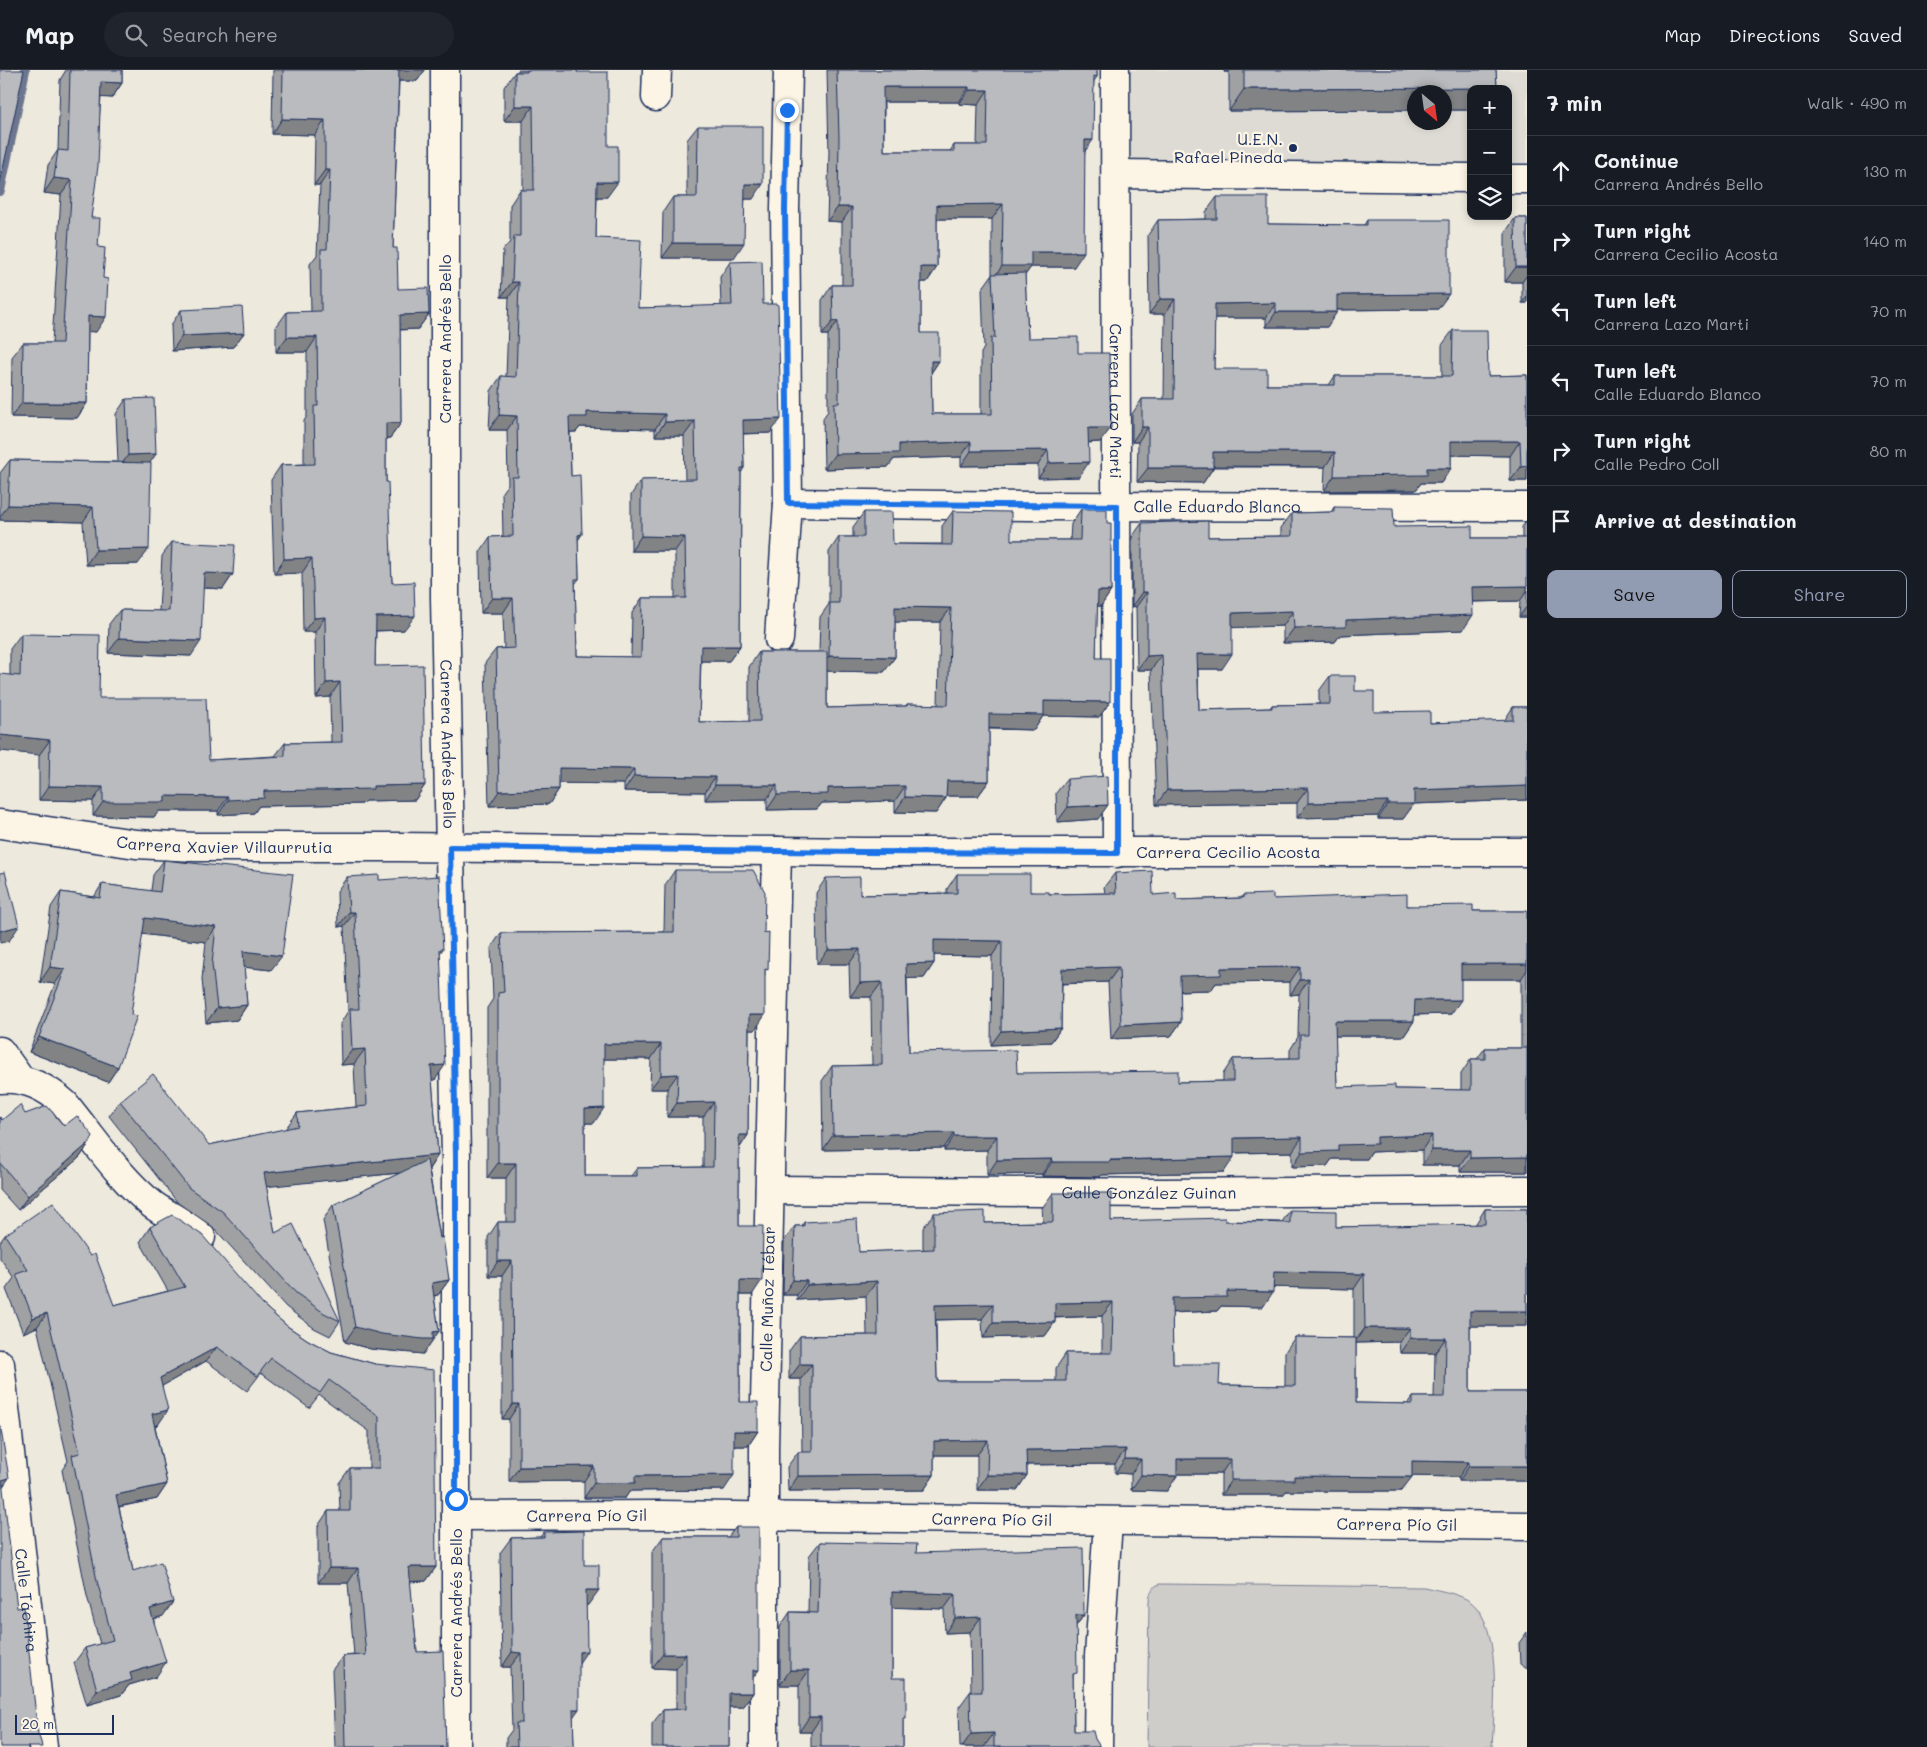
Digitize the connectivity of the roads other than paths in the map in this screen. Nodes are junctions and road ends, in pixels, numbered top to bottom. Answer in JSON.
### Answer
{"nodes":[{"id":1,"x":446,"y":70,"type":"edge"},
{"id":2,"x":657,"y":70,"type":"edge"},
{"id":3,"x":788,"y":70,"type":"edge"},
{"id":4,"x":1115,"y":70,"type":"edge"},
{"id":5,"x":656,"y":97,"type":"dead end"},
{"id":6,"x":1116,"y":174,"type":"junction"},
{"id":7,"x":1467,"y":178,"type":"edge"},
{"id":8,"x":1512,"y":179,"type":"edge"},
{"id":9,"x":1527,"y":179,"type":"edge"},
{"id":10,"x":788,"y":503,"type":"junction"},
{"id":11,"x":1117,"y":506,"type":"junction"},
{"id":12,"x":1527,"y":507,"type":"edge"},
{"id":13,"x":779,"y":639,"type":"dead end"},
{"id":14,"x":0,"y":824,"type":"edge"},
{"id":15,"x":450,"y":847,"type":"junction"},
{"id":16,"x":776,"y":852,"type":"junction"},
{"id":17,"x":1527,"y":852,"type":"edge"},
{"id":18,"x":1117,"y":853,"type":"junction"},
{"id":19,"x":0,"y":1052,"type":"edge"},
{"id":20,"x":10,"y":1079,"type":"edge"},
{"id":21,"x":770,"y":1190,"type":"junction"},
{"id":22,"x":1527,"y":1190,"type":"edge"},
{"id":23,"x":222,"y":1258,"type":"edge"},
{"id":24,"x":0,"y":1364,"type":"edge"},
{"id":25,"x":428,"y":1370,"type":"edge"},
{"id":26,"x":457,"y":1370,"type":"junction"},
{"id":27,"x":456,"y":1516,"type":"junction"},
{"id":28,"x":764,"y":1516,"type":"junction"},
{"id":29,"x":1108,"y":1522,"type":"junction"},
{"id":30,"x":1527,"y":1526,"type":"edge"},
{"id":31,"x":43,"y":1747,"type":"edge"},
{"id":32,"x":456,"y":1747,"type":"edge"},
{"id":33,"x":764,"y":1747,"type":"edge"},
{"id":34,"x":1098,"y":1747,"type":"edge"}],
"edges":[{"from":1,"to":15,"type":"street","name":"Carrera Andrés Bello"},
{"from":2,"to":5,"type":"street"},
{"from":3,"to":10,"type":"street"},
{"from":4,"to":6,"type":"street","name":"Carrera Lazo Marti"},
{"from":6,"to":7,"type":"street"},
{"from":6,"to":11,"type":"street","name":"Carrera Lazo Marti"},
{"from":8,"to":9,"type":"street"},
{"from":10,"to":11,"type":"street","name":"Calle Eduardo Blanco"},
{"from":10,"to":13,"type":"street"},
{"from":11,"to":12,"type":"street","name":"Calle Eduardo Blanco"},
{"from":11,"to":18,"type":"street","name":"Carrera Lazo Marti"},
{"from":14,"to":15,"type":"street","name":"Carrera Xavier Villaurrutia"},
{"from":15,"to":16,"type":"street","name":"Carrera Cecilio Acosta"},
{"from":15,"to":26,"type":"street","name":"Carrera Andrés Bello"},
{"from":16,"to":18,"type":"street","name":"Carrera Cecilio Acosta"},
{"from":16,"to":21,"type":"street","name":"Calle Muñoz Tébar"},
{"from":17,"to":18,"type":"street","name":"Carrera Cecilio Acosta"},
{"from":19,"to":20,"type":"street"},
{"from":20,"to":23,"type":"street"},
{"from":21,"to":22,"type":"street","name":"Calle González Guinan"},
{"from":21,"to":28,"type":"street","name":"Calle Muñoz Tébar"},
{"from":24,"to":31,"type":"street","name":"Calle Táchira"},
{"from":25,"to":26,"type":"street"},
{"from":26,"to":27,"type":"street","name":"Carrera Andrés Bello"},
{"from":27,"to":28,"type":"street","name":"Carrera Pío Gil"},
{"from":27,"to":32,"type":"street","name":"Carrera Andrés Bello"},
{"from":28,"to":29,"type":"street","name":"Carrera Pío Gil"},
{"from":28,"to":33,"type":"street","name":"Calle Muñoz Tébar"},
{"from":29,"to":30,"type":"street","name":"Carrera Pío Gil"},
{"from":29,"to":34,"type":"street"}]}
